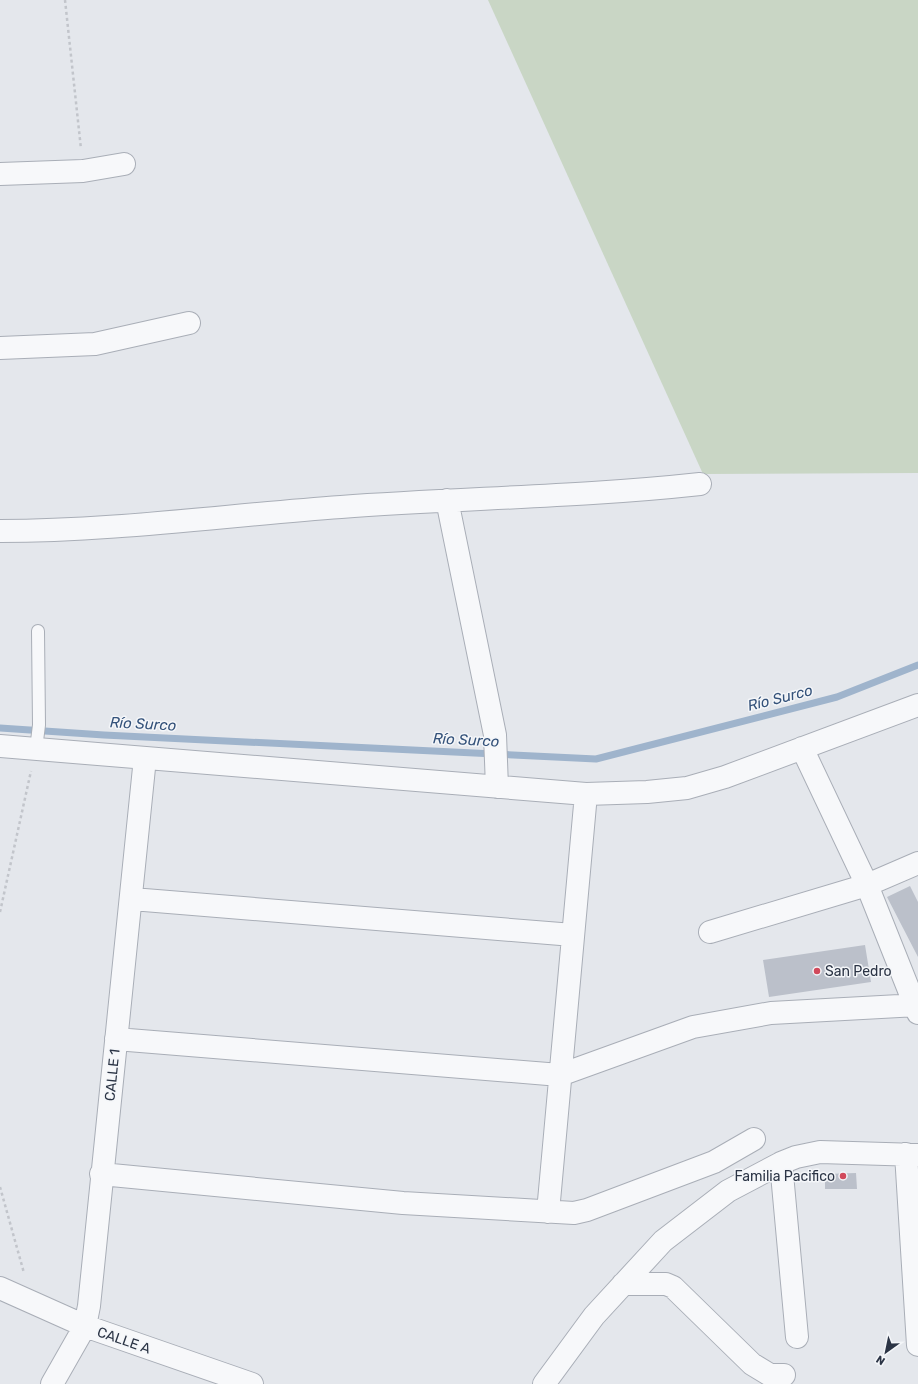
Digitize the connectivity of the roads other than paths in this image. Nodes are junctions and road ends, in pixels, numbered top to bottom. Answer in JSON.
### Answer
{"nodes":[{"id":1,"x":124,"y":164,"type":"dead end"},
{"id":2,"x":0,"y":174,"type":"edge"},
{"id":3,"x":188,"y":323,"type":"dead end"},
{"id":4,"x":0,"y":348,"type":"edge"},
{"id":5,"x":700,"y":484,"type":"dead end"},
{"id":6,"x":447,"y":500,"type":"junction"},
{"id":7,"x":0,"y":531,"type":"edge"},
{"id":8,"x":38,"y":631,"type":"dead end"},
{"id":9,"x":918,"y":705,"type":"edge"},
{"id":10,"x":38,"y":737,"type":"junction"},
{"id":11,"x":0,"y":746,"type":"edge"},
{"id":12,"x":802,"y":748,"type":"junction"},
{"id":13,"x":145,"y":758,"type":"junction"},
{"id":14,"x":497,"y":778,"type":"junction"},
{"id":15,"x":586,"y":794,"type":"junction"},
{"id":16,"x":918,"y":863,"type":"edge"},
{"id":17,"x":867,"y":885,"type":"junction"},
{"id":18,"x":132,"y":900,"type":"junction"},
{"id":19,"x":710,"y":932,"type":"dead end"},
{"id":20,"x":573,"y":935,"type":"junction"},
{"id":21,"x":917,"y":1008,"type":"edge"},
{"id":22,"x":116,"y":1039,"type":"junction"},
{"id":23,"x":560,"y":1075,"type":"junction"},
{"id":24,"x":754,"y":1139,"type":"dead end"},
{"id":25,"x":912,"y":1155,"type":"edge"},
{"id":26,"x":781,"y":1163,"type":"junction"},
{"id":27,"x":101,"y":1174,"type":"junction"},
{"id":28,"x":548,"y":1212,"type":"junction"},
{"id":29,"x":623,"y":1284,"type":"junction"},
{"id":30,"x":0,"y":1288,"type":"edge"},
{"id":31,"x":85,"y":1326,"type":"junction"},
{"id":32,"x":797,"y":1337,"type":"dead end"},
{"id":33,"x":918,"y":1345,"type":"edge"},
{"id":34,"x":784,"y":1375,"type":"dead end"},
{"id":35,"x":52,"y":1384,"type":"edge"},
{"id":36,"x":252,"y":1384,"type":"edge"},
{"id":37,"x":545,"y":1384,"type":"edge"}],
"edges":[{"from":1,"to":2,"type":"street"},
{"from":3,"to":4,"type":"street"},
{"from":5,"to":6,"type":"street"},
{"from":6,"to":7,"type":"street"},
{"from":6,"to":14,"type":"street"},
{"from":8,"to":10,"type":"lane"},
{"from":9,"to":12,"type":"street"},
{"from":10,"to":11,"type":"street"},
{"from":10,"to":13,"type":"street"},
{"from":12,"to":15,"type":"street"},
{"from":12,"to":17,"type":"street"},
{"from":13,"to":14,"type":"street"},
{"from":13,"to":18,"type":"street","name":"CALLE 1"},
{"from":14,"to":15,"type":"street"},
{"from":15,"to":20,"type":"street"},
{"from":16,"to":17,"type":"street"},
{"from":17,"to":19,"type":"street"},
{"from":17,"to":21,"type":"street"},
{"from":18,"to":20,"type":"street"},
{"from":18,"to":22,"type":"street","name":"CALLE 1"},
{"from":20,"to":23,"type":"street"},
{"from":21,"to":23,"type":"street"},
{"from":22,"to":23,"type":"street"},
{"from":22,"to":27,"type":"street","name":"CALLE 1"},
{"from":23,"to":28,"type":"street"},
{"from":24,"to":28,"type":"street"},
{"from":25,"to":26,"type":"street"},
{"from":25,"to":33,"type":"street"},
{"from":26,"to":29,"type":"street"},
{"from":26,"to":32,"type":"street"},
{"from":27,"to":28,"type":"street"},
{"from":27,"to":31,"type":"street","name":"CALLE 1"},
{"from":29,"to":34,"type":"street"},
{"from":29,"to":37,"type":"street"},
{"from":30,"to":31,"type":"street","name":"CALLE A"},
{"from":31,"to":35,"type":"street","name":"CALLE 1"},
{"from":31,"to":36,"type":"street","name":"CALLE A"}]}
